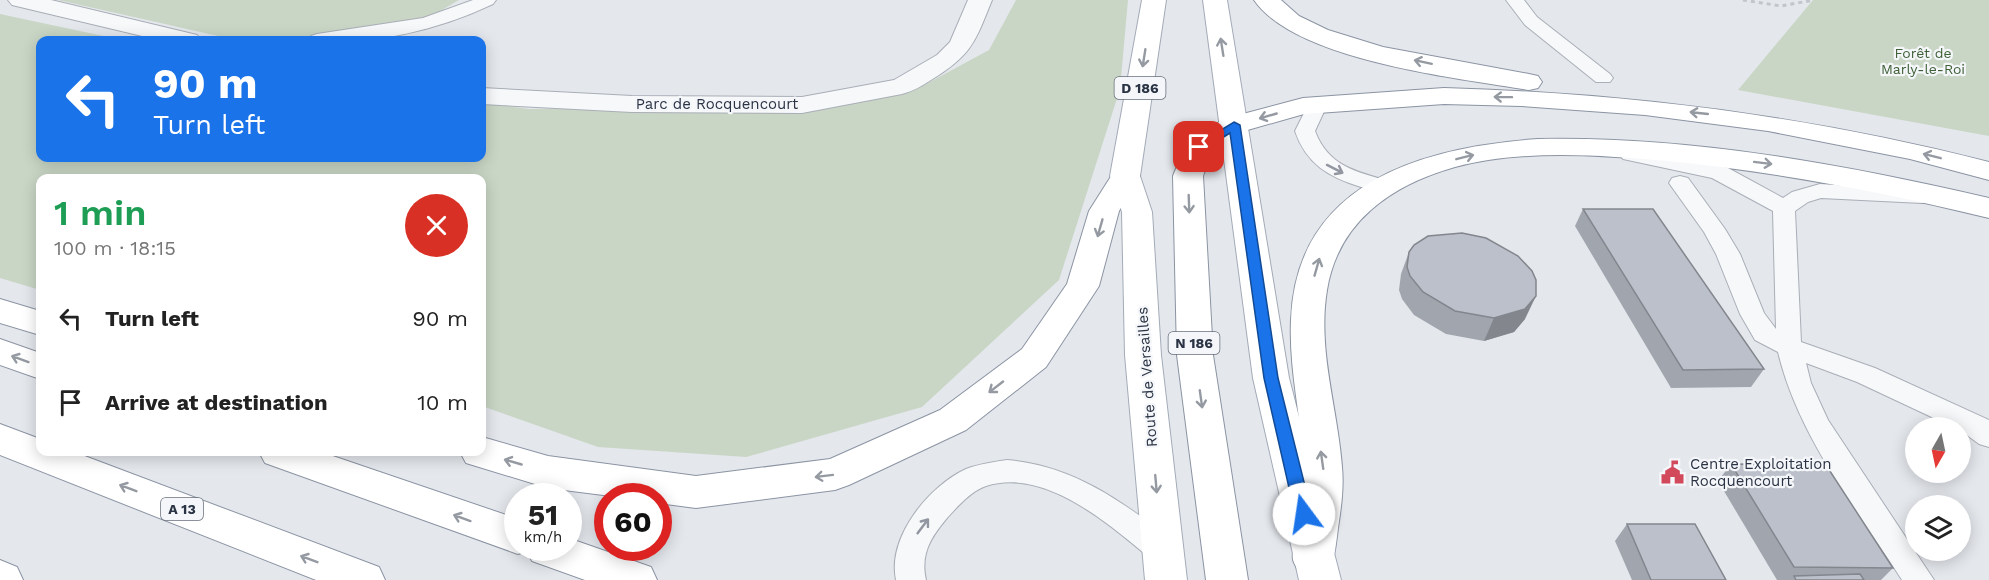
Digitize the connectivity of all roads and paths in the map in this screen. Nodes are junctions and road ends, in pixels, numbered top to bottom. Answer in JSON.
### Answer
{"nodes":[{"id":1,"x":20,"y":0,"type":"edge"},
{"id":2,"x":487,"y":0,"type":"edge"},
{"id":3,"x":980,"y":0,"type":"edge"},
{"id":4,"x":1154,"y":0,"type":"edge"},
{"id":5,"x":1215,"y":0,"type":"edge"},
{"id":6,"x":1266,"y":0,"type":"edge"},
{"id":7,"x":1515,"y":0,"type":"edge"},
{"id":8,"x":1743,"y":0,"type":"edge"},
{"id":9,"x":1814,"y":0,"type":"edge"},
{"id":10,"x":171,"y":36,"type":"edge"},
{"id":11,"x":344,"y":36,"type":"edge"},
{"id":12,"x":1603,"y":78,"type":"dead end"},
{"id":13,"x":486,"y":96,"type":"edge"},
{"id":14,"x":1317,"y":105,"type":"junction"},
{"id":15,"x":1645,"y":107,"type":"junction"},
{"id":16,"x":1234,"y":125,"type":"junction"},
{"id":17,"x":1580,"y":147,"type":"junction"},
{"id":18,"x":1989,"y":171,"type":"edge"},
{"id":19,"x":1125,"y":176,"type":"junction"},
{"id":20,"x":1680,"y":183,"type":"dead end"},
{"id":21,"x":1381,"y":186,"type":"junction"},
{"id":22,"x":1942,"y":196,"type":"junction"},
{"id":23,"x":1784,"y":208,"type":"junction"},
{"id":24,"x":1989,"y":208,"type":"edge"},
{"id":25,"x":0,"y":311,"type":"edge"},
{"id":26,"x":36,"y":322,"type":"edge"},
{"id":27,"x":1789,"y":347,"type":"junction"},
{"id":28,"x":0,"y":352,"type":"edge"},
{"id":29,"x":36,"y":365,"type":"edge"},
{"id":30,"x":1989,"y":436,"type":"edge"},
{"id":31,"x":0,"y":439,"type":"edge"},
{"id":32,"x":36,"y":453,"type":"edge"},
{"id":33,"x":486,"y":454,"type":"edge"},
{"id":34,"x":44,"y":456,"type":"edge"},
{"id":35,"x":289,"y":456,"type":"edge"},
{"id":36,"x":504,"y":532,"type":"edge"},
{"id":37,"x":582,"y":561,"type":"edge"},
{"id":38,"x":1164,"y":568,"type":"edge"},
{"id":39,"x":1317,"y":570,"type":"edge"},
{"id":40,"x":364,"y":580,"type":"edge"},
{"id":41,"x":636,"y":580,"type":"edge"},
{"id":42,"x":911,"y":580,"type":"edge"},
{"id":43,"x":1227,"y":580,"type":"edge"},
{"id":44,"x":1920,"y":580,"type":"edge"}],
"edges":[{"from":1,"to":10,"type":"street"},
{"from":2,"to":11,"type":"lane"},
{"from":3,"to":13,"type":"street","name":"Parc de Rocquencourt"},
{"from":4,"to":19,"type":"main road","number":"D 186","one_way":true},
{"from":16,"to":5,"type":"main road","one_way":true},
{"from":15,"to":6,"type":"main road","one_way":true},
{"from":7,"to":12,"type":"lane"},
{"from":8,"to":9,"type":"path"},
{"from":15,"to":14,"type":"main road","one_way":true},
{"from":14,"to":16,"type":"main road","one_way":true},
{"from":14,"to":21,"type":"lane","one_way":true},
{"from":18,"to":15,"type":"main road","one_way":true},
{"from":16,"to":39,"type":"main road"},
{"from":16,"to":43,"type":"main road","number":"N 186","one_way":true},
{"from":21,"to":17,"type":"main road","one_way":true},
{"from":17,"to":22,"type":"main road","one_way":true},
{"from":17,"to":23,"type":"lane"},
{"from":19,"to":33,"type":"main road","one_way":true},
{"from":19,"to":38,"type":"main road","name":"Route de Versailles","one_way":true},
{"from":20,"to":27,"type":"lane"},
{"from":39,"to":21,"type":"main road","one_way":true},
{"from":22,"to":23,"type":"lane"},
{"from":22,"to":24,"type":"main road"},
{"from":23,"to":27,"type":"lane"},
{"from":25,"to":26,"type":"main road"},
{"from":27,"to":30,"type":"lane"},
{"from":27,"to":44,"type":"lane"},
{"from":29,"to":28,"type":"main road","one_way":true},
{"from":32,"to":31,"type":"main road","number":"A 13","one_way":true},
{"from":40,"to":34,"type":"main road","number":"A 13","one_way":true},
{"from":36,"to":35,"type":"main road","one_way":true},
{"from":37,"to":41,"type":"main road"},
{"from":42,"to":38,"type":"lane","one_way":true}]}
